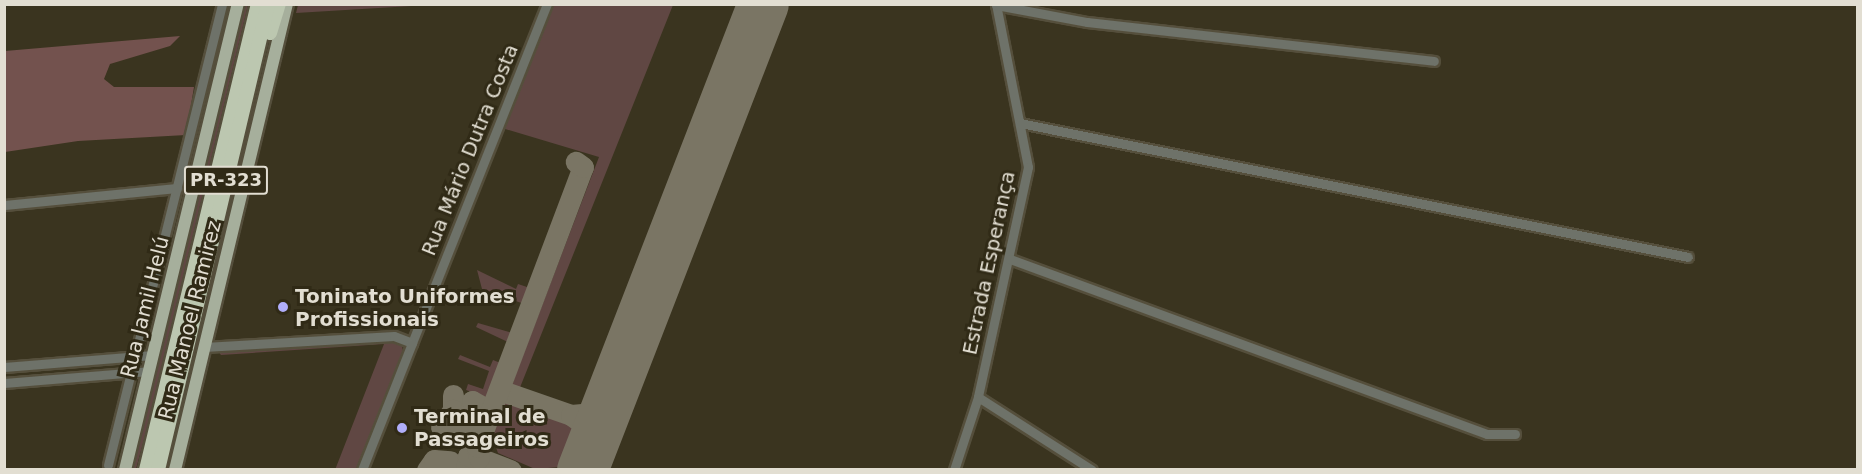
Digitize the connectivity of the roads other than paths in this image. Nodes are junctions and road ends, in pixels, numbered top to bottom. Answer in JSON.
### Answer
{"nodes":[{"id":1,"x":222,"y":4,"type":"edge"},
{"id":2,"x":238,"y":4,"type":"edge"},
{"id":3,"x":258,"y":4,"type":"edge"},
{"id":4,"x":268,"y":4,"type":"edge"},
{"id":5,"x":279,"y":4,"type":"edge"},
{"id":6,"x":287,"y":4,"type":"edge"},
{"id":7,"x":547,"y":4,"type":"edge"},
{"id":8,"x":996,"y":5,"type":"edge"},
{"id":9,"x":1434,"y":61,"type":"dead end"},
{"id":10,"x":252,"y":76,"type":"junction"},
{"id":11,"x":1020,"y":123,"type":"junction"},
{"id":12,"x":177,"y":188,"type":"junction"},
{"id":13,"x":4,"y":204,"type":"edge"},
{"id":14,"x":1688,"y":257,"type":"dead end"},
{"id":15,"x":1010,"y":259,"type":"junction"},
{"id":16,"x":412,"y":343,"type":"junction"},
{"id":17,"x":204,"y":347,"type":"junction"},
{"id":18,"x":153,"y":355,"type":"junction"},
{"id":19,"x":134,"y":357,"type":"junction"},
{"id":20,"x":4,"y":367,"type":"edge"},
{"id":21,"x":149,"y":371,"type":"junction"},
{"id":22,"x":130,"y":372,"type":"junction"},
{"id":23,"x":4,"y":383,"type":"edge"},
{"id":24,"x":978,"y":397,"type":"junction"},
{"id":25,"x":1515,"y":434,"type":"dead end"},
{"id":26,"x":152,"y":446,"type":"junction"},
{"id":27,"x":108,"y":465,"type":"dead end"},
{"id":28,"x":363,"y":467,"type":"edge"},
{"id":29,"x":125,"y":470,"type":"edge"},
{"id":30,"x":141,"y":470,"type":"edge"},
{"id":31,"x":146,"y":470,"type":"edge"},
{"id":32,"x":158,"y":470,"type":"edge"},
{"id":33,"x":175,"y":470,"type":"edge"},
{"id":34,"x":954,"y":470,"type":"edge"},
{"id":35,"x":1092,"y":470,"type":"edge"}],
"edges":[{"from":1,"to":12,"type":"street"},
{"from":2,"to":18,"type":"main road","name":"Rua Jamil Helú"},
{"from":3,"to":26,"type":"highway","number":"PR-323"},
{"from":4,"to":10,"type":"highway","number":"PR-323"},
{"from":5,"to":10,"type":"highway"},
{"from":6,"to":17,"type":"main road","name":"Rua Manoel Ramirez"},
{"from":7,"to":16,"type":"street","name":"Rua Mário Dutra Costa"},
{"from":8,"to":9,"type":"street"},
{"from":8,"to":11,"type":"street","name":"Estrada Esperança"},
{"from":10,"to":32,"type":"highway","number":"PR-323"},
{"from":11,"to":14,"type":"street"},
{"from":11,"to":15,"type":"street","name":"Estrada Esperança"},
{"from":12,"to":13,"type":"street"},
{"from":12,"to":19,"type":"street"},
{"from":15,"to":24,"type":"street","name":"Estrada Esperança"},
{"from":15,"to":25,"type":"street"},
{"from":16,"to":17,"type":"street"},
{"from":16,"to":28,"type":"street","name":"Rua Mário Dutra Costa"},
{"from":17,"to":33,"type":"main road","name":"Rua Manoel Ramirez"},
{"from":18,"to":19,"type":"street"},
{"from":18,"to":21,"type":"main road","name":"Rua Jamil Helú"},
{"from":19,"to":20,"type":"street"},
{"from":19,"to":22,"type":"street"},
{"from":21,"to":22,"type":"street"},
{"from":21,"to":29,"type":"main road","name":"Rua Jamil Helú"},
{"from":22,"to":23,"type":"street"},
{"from":22,"to":27,"type":"street"},
{"from":24,"to":34,"type":"street","name":"Estrada Esperança"},
{"from":24,"to":35,"type":"street"},
{"from":26,"to":30,"type":"highway"},
{"from":26,"to":31,"type":"highway","number":"PR-323"}]}
